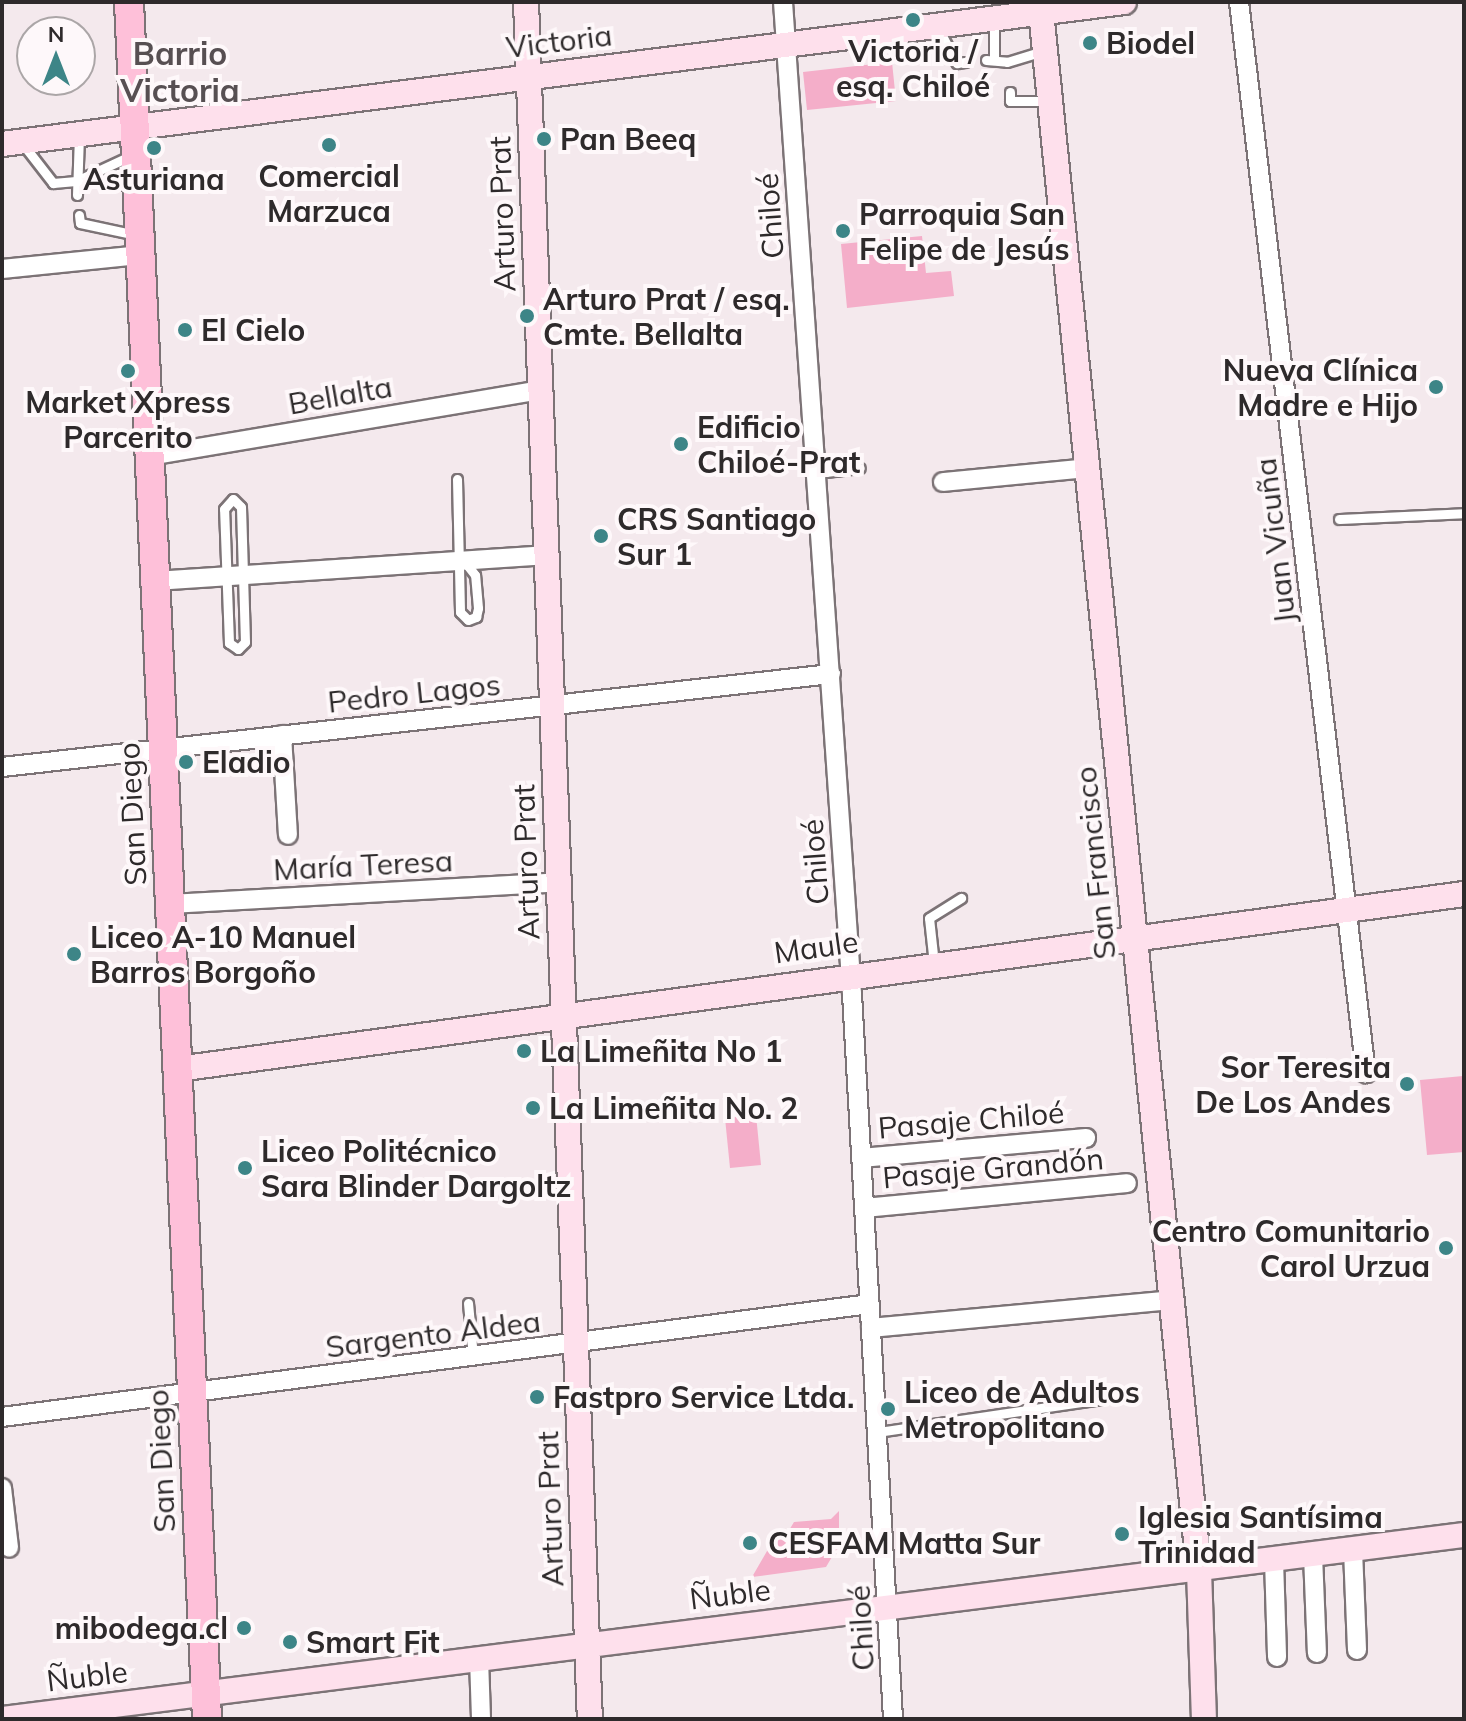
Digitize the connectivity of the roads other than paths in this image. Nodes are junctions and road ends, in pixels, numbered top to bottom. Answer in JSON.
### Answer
{"nodes":[{"id":1,"x":129,"y":2,"type":"edge"},
{"id":2,"x":526,"y":2,"type":"edge"},
{"id":3,"x":783,"y":2,"type":"edge"},
{"id":4,"x":1124,"y":2,"type":"edge"},
{"id":5,"x":1239,"y":2,"type":"edge"},
{"id":6,"x":1040,"y":7,"type":"edge"},
{"id":7,"x":994,"y":18,"type":"junction"},
{"id":8,"x":936,"y":26,"type":"junction"},
{"id":9,"x":786,"y":45,"type":"junction"},
{"id":10,"x":1045,"y":51,"type":"junction"},
{"id":11,"x":961,"y":62,"type":"dead end"},
{"id":12,"x":529,"y":77,"type":"junction"},
{"id":13,"x":1010,"y":96,"type":"dead end"},
{"id":14,"x":1050,"y":101,"type":"junction"},
{"id":15,"x":79,"y":135,"type":"junction"},
{"id":16,"x":135,"y":140,"type":"junction"},
{"id":17,"x":12,"y":143,"type":"edge"},
{"id":18,"x":76,"y":181,"type":"junction"},
{"id":19,"x":77,"y":195,"type":"dead end"},
{"id":20,"x":80,"y":219,"type":"dead end"},
{"id":21,"x":140,"y":245,"type":"junction"},
{"id":22,"x":2,"y":269,"type":"edge"},
{"id":23,"x":541,"y":390,"type":"junction"},
{"id":24,"x":150,"y":456,"type":"junction"},
{"id":25,"x":860,"y":468,"type":"dead end"},
{"id":26,"x":1088,"y":468,"type":"junction"},
{"id":27,"x":817,"y":473,"type":"junction"},
{"id":28,"x":457,"y":479,"type":"dead end"},
{"id":29,"x":943,"y":482,"type":"dead end"},
{"id":30,"x":1464,"y":513,"type":"edge"},
{"id":31,"x":1339,"y":519,"type":"dead end"},
{"id":32,"x":547,"y":555,"type":"junction"},
{"id":33,"x":462,"y":560,"type":"junction"},
{"id":34,"x":235,"y":575,"type":"junction"},
{"id":35,"x":156,"y":581,"type":"junction"},
{"id":36,"x":831,"y":674,"type":"junction"},
{"id":37,"x":552,"y":706,"type":"junction"},
{"id":38,"x":282,"y":735,"type":"junction"},
{"id":39,"x":163,"y":748,"type":"junction"},
{"id":40,"x":2,"y":767,"type":"edge"},
{"id":41,"x":288,"y":835,"type":"dead end"},
{"id":42,"x":559,"y":882,"type":"junction"},
{"id":43,"x":1464,"y":894,"type":"edge"},
{"id":44,"x":961,"y":898,"type":"dead end"},
{"id":45,"x":170,"y":904,"type":"junction"},
{"id":46,"x":1346,"y":909,"type":"junction"},
{"id":47,"x":1135,"y":937,"type":"junction"},
{"id":48,"x":934,"y":964,"type":"junction"},
{"id":49,"x":851,"y":975,"type":"junction"},
{"id":50,"x":564,"y":1015,"type":"junction"},
{"id":51,"x":178,"y":1069,"type":"junction"},
{"id":52,"x":1366,"y":1074,"type":"dead end"},
{"id":53,"x":1086,"y":1138,"type":"dead end"},
{"id":54,"x":861,"y":1158,"type":"junction"},
{"id":55,"x":1141,"y":1182,"type":"junction"},
{"id":56,"x":864,"y":1208,"type":"junction"},
{"id":57,"x":1171,"y":1300,"type":"junction"},
{"id":58,"x":468,"y":1303,"type":"dead end"},
{"id":59,"x":870,"y":1304,"type":"junction"},
{"id":60,"x":871,"y":1328,"type":"junction"},
{"id":61,"x":576,"y":1343,"type":"junction"},
{"id":62,"x":473,"y":1357,"type":"junction"},
{"id":63,"x":192,"y":1393,"type":"junction"},
{"id":64,"x":1107,"y":1398,"type":"dead end"},
{"id":65,"x":2,"y":1417,"type":"edge"},
{"id":66,"x":878,"y":1432,"type":"junction"},
{"id":67,"x":2,"y":1488,"type":"edge"},
{"id":68,"x":1464,"y":1535,"type":"edge"},
{"id":69,"x":9,"y":1548,"type":"dead end"},
{"id":70,"x":1353,"y":1550,"type":"junction"},
{"id":71,"x":1313,"y":1555,"type":"junction"},
{"id":72,"x":1274,"y":1560,"type":"junction"},
{"id":73,"x":1199,"y":1570,"type":"junction"},
{"id":74,"x":888,"y":1607,"type":"junction"},
{"id":75,"x":587,"y":1644,"type":"junction"},
{"id":76,"x":1357,"y":1650,"type":"dead end"},
{"id":77,"x":1317,"y":1653,"type":"dead end"},
{"id":78,"x":1277,"y":1657,"type":"dead end"},
{"id":79,"x":479,"y":1658,"type":"junction"},
{"id":80,"x":207,"y":1706,"type":"edge"},
{"id":81,"x":3,"y":1719,"type":"edge"},
{"id":82,"x":481,"y":1719,"type":"edge"},
{"id":83,"x":590,"y":1719,"type":"edge"},
{"id":84,"x":893,"y":1719,"type":"edge"},
{"id":85,"x":1204,"y":1719,"type":"edge"}],
"edges":[{"from":1,"to":16,"type":"main road","name":"San Diego"},
{"from":2,"to":12,"type":"street","name":"Arturo Prat"},
{"from":3,"to":9,"type":"street","name":"Chiloé"},
{"from":4,"to":6,"type":"street","name":"Victoria"},
{"from":5,"to":46,"type":"street","name":"Juan Vicuña"},
{"from":6,"to":7,"type":"street","name":"Victoria"},
{"from":6,"to":10,"type":"street","name":"San Francisco"},
{"from":7,"to":8,"type":"street","name":"Victoria"},
{"from":7,"to":10,"type":"lane"},
{"from":8,"to":9,"type":"street","name":"Victoria"},
{"from":8,"to":11,"type":"lane"},
{"from":9,"to":12,"type":"street","name":"Victoria"},
{"from":9,"to":27,"type":"street","name":"Chiloé"},
{"from":10,"to":14,"type":"street","name":"San Francisco"},
{"from":12,"to":16,"type":"street","name":"Victoria"},
{"from":12,"to":23,"type":"street","name":"Arturo Prat"},
{"from":13,"to":14,"type":"lane"},
{"from":14,"to":26,"type":"street","name":"San Francisco"},
{"from":15,"to":16,"type":"street","name":"Victoria"},
{"from":15,"to":17,"type":"street","name":"Victoria"},
{"from":15,"to":18,"type":"lane"},
{"from":16,"to":18,"type":"lane"},
{"from":16,"to":21,"type":"main road","name":"San Diego"},
{"from":17,"to":18,"type":"lane"},
{"from":18,"to":19,"type":"lane"},
{"from":20,"to":21,"type":"lane"},
{"from":21,"to":22,"type":"street"},
{"from":21,"to":24,"type":"main road","name":"San Diego"},
{"from":23,"to":24,"type":"street","name":"Bellalta"},
{"from":23,"to":32,"type":"street","name":"Arturo Prat"},
{"from":24,"to":35,"type":"main road","name":"San Diego"},
{"from":25,"to":27,"type":"lane"},
{"from":26,"to":29,"type":"street"},
{"from":26,"to":47,"type":"street","name":"San Francisco"},
{"from":27,"to":36,"type":"street","name":"Chiloé"},
{"from":28,"to":33,"type":"lane"},
{"from":30,"to":31,"type":"lane"},
{"from":32,"to":33,"type":"street"},
{"from":32,"to":37,"type":"street","name":"Arturo Prat"},
{"from":33,"to":33,"type":"lane"},
{"from":33,"to":34,"type":"street"},
{"from":34,"to":34,"type":"lane"},
{"from":34,"to":34,"type":"lane"},
{"from":34,"to":35,"type":"street"},
{"from":35,"to":39,"type":"main road","name":"San Diego"},
{"from":36,"to":37,"type":"street","name":"Pedro Lagos"},
{"from":36,"to":49,"type":"street","name":"Chiloé"},
{"from":37,"to":38,"type":"street","name":"Pedro Lagos"},
{"from":37,"to":42,"type":"street","name":"Arturo Prat"},
{"from":38,"to":39,"type":"street","name":"Pedro Lagos"},
{"from":38,"to":41,"type":"street"},
{"from":39,"to":40,"type":"street","name":"Pedro Lagos"},
{"from":39,"to":45,"type":"main road","name":"San Diego"},
{"from":42,"to":45,"type":"street","name":"María Teresa"},
{"from":42,"to":50,"type":"street","name":"Arturo Prat"},
{"from":43,"to":46,"type":"street","name":"Maule"},
{"from":44,"to":48,"type":"lane"},
{"from":45,"to":51,"type":"main road","name":"San Diego"},
{"from":46,"to":47,"type":"street","name":"Maule"},
{"from":46,"to":52,"type":"street","name":"Juan Vicuña"},
{"from":47,"to":48,"type":"street","name":"Maule"},
{"from":47,"to":55,"type":"street","name":"San Francisco"},
{"from":48,"to":49,"type":"street","name":"Maule"},
{"from":49,"to":50,"type":"street","name":"Maule"},
{"from":49,"to":54,"type":"street","name":"Chiloé"},
{"from":50,"to":51,"type":"street","name":"Maule"},
{"from":50,"to":61,"type":"street","name":"Arturo Prat"},
{"from":51,"to":63,"type":"main road","name":"San Diego"},
{"from":53,"to":54,"type":"street","name":"Pasaje Chiloé"},
{"from":54,"to":56,"type":"street","name":"Chiloé"},
{"from":55,"to":56,"type":"street","name":"Pasaje Grandón"},
{"from":55,"to":57,"type":"street","name":"San Francisco"},
{"from":56,"to":59,"type":"street","name":"Chiloé"},
{"from":57,"to":60,"type":"street"},
{"from":57,"to":73,"type":"street","name":"San Francisco"},
{"from":58,"to":62,"type":"lane"},
{"from":59,"to":60,"type":"street","name":"Chiloé"},
{"from":59,"to":61,"type":"street","name":"Sargento Aldea"},
{"from":60,"to":66,"type":"street","name":"Chiloé"},
{"from":61,"to":62,"type":"street","name":"Sargento Aldea"},
{"from":61,"to":75,"type":"street","name":"Arturo Prat"},
{"from":62,"to":63,"type":"street","name":"Sargento Aldea"},
{"from":63,"to":65,"type":"street","name":"Sargento Aldea"},
{"from":63,"to":80,"type":"main road","name":"San Diego"},
{"from":64,"to":66,"type":"lane"},
{"from":66,"to":74,"type":"street","name":"Chiloé"},
{"from":67,"to":69,"type":"street"},
{"from":68,"to":70,"type":"street","name":"Ñuble"},
{"from":70,"to":71,"type":"street","name":"Ñuble"},
{"from":70,"to":76,"type":"street"},
{"from":71,"to":72,"type":"street","name":"Ñuble"},
{"from":71,"to":77,"type":"street"},
{"from":72,"to":73,"type":"street","name":"Ñuble"},
{"from":72,"to":78,"type":"street"},
{"from":73,"to":74,"type":"street","name":"Ñuble"},
{"from":73,"to":85,"type":"street","name":"San Francisco"},
{"from":74,"to":75,"type":"street","name":"Ñuble"},
{"from":74,"to":84,"type":"street","name":"Chiloé"},
{"from":75,"to":79,"type":"street","name":"Ñuble"},
{"from":75,"to":83,"type":"street","name":"Arturo Prat"},
{"from":79,"to":80,"type":"street","name":"Ñuble"},
{"from":79,"to":82,"type":"street"},
{"from":80,"to":81,"type":"street","name":"Ñuble"}]}
